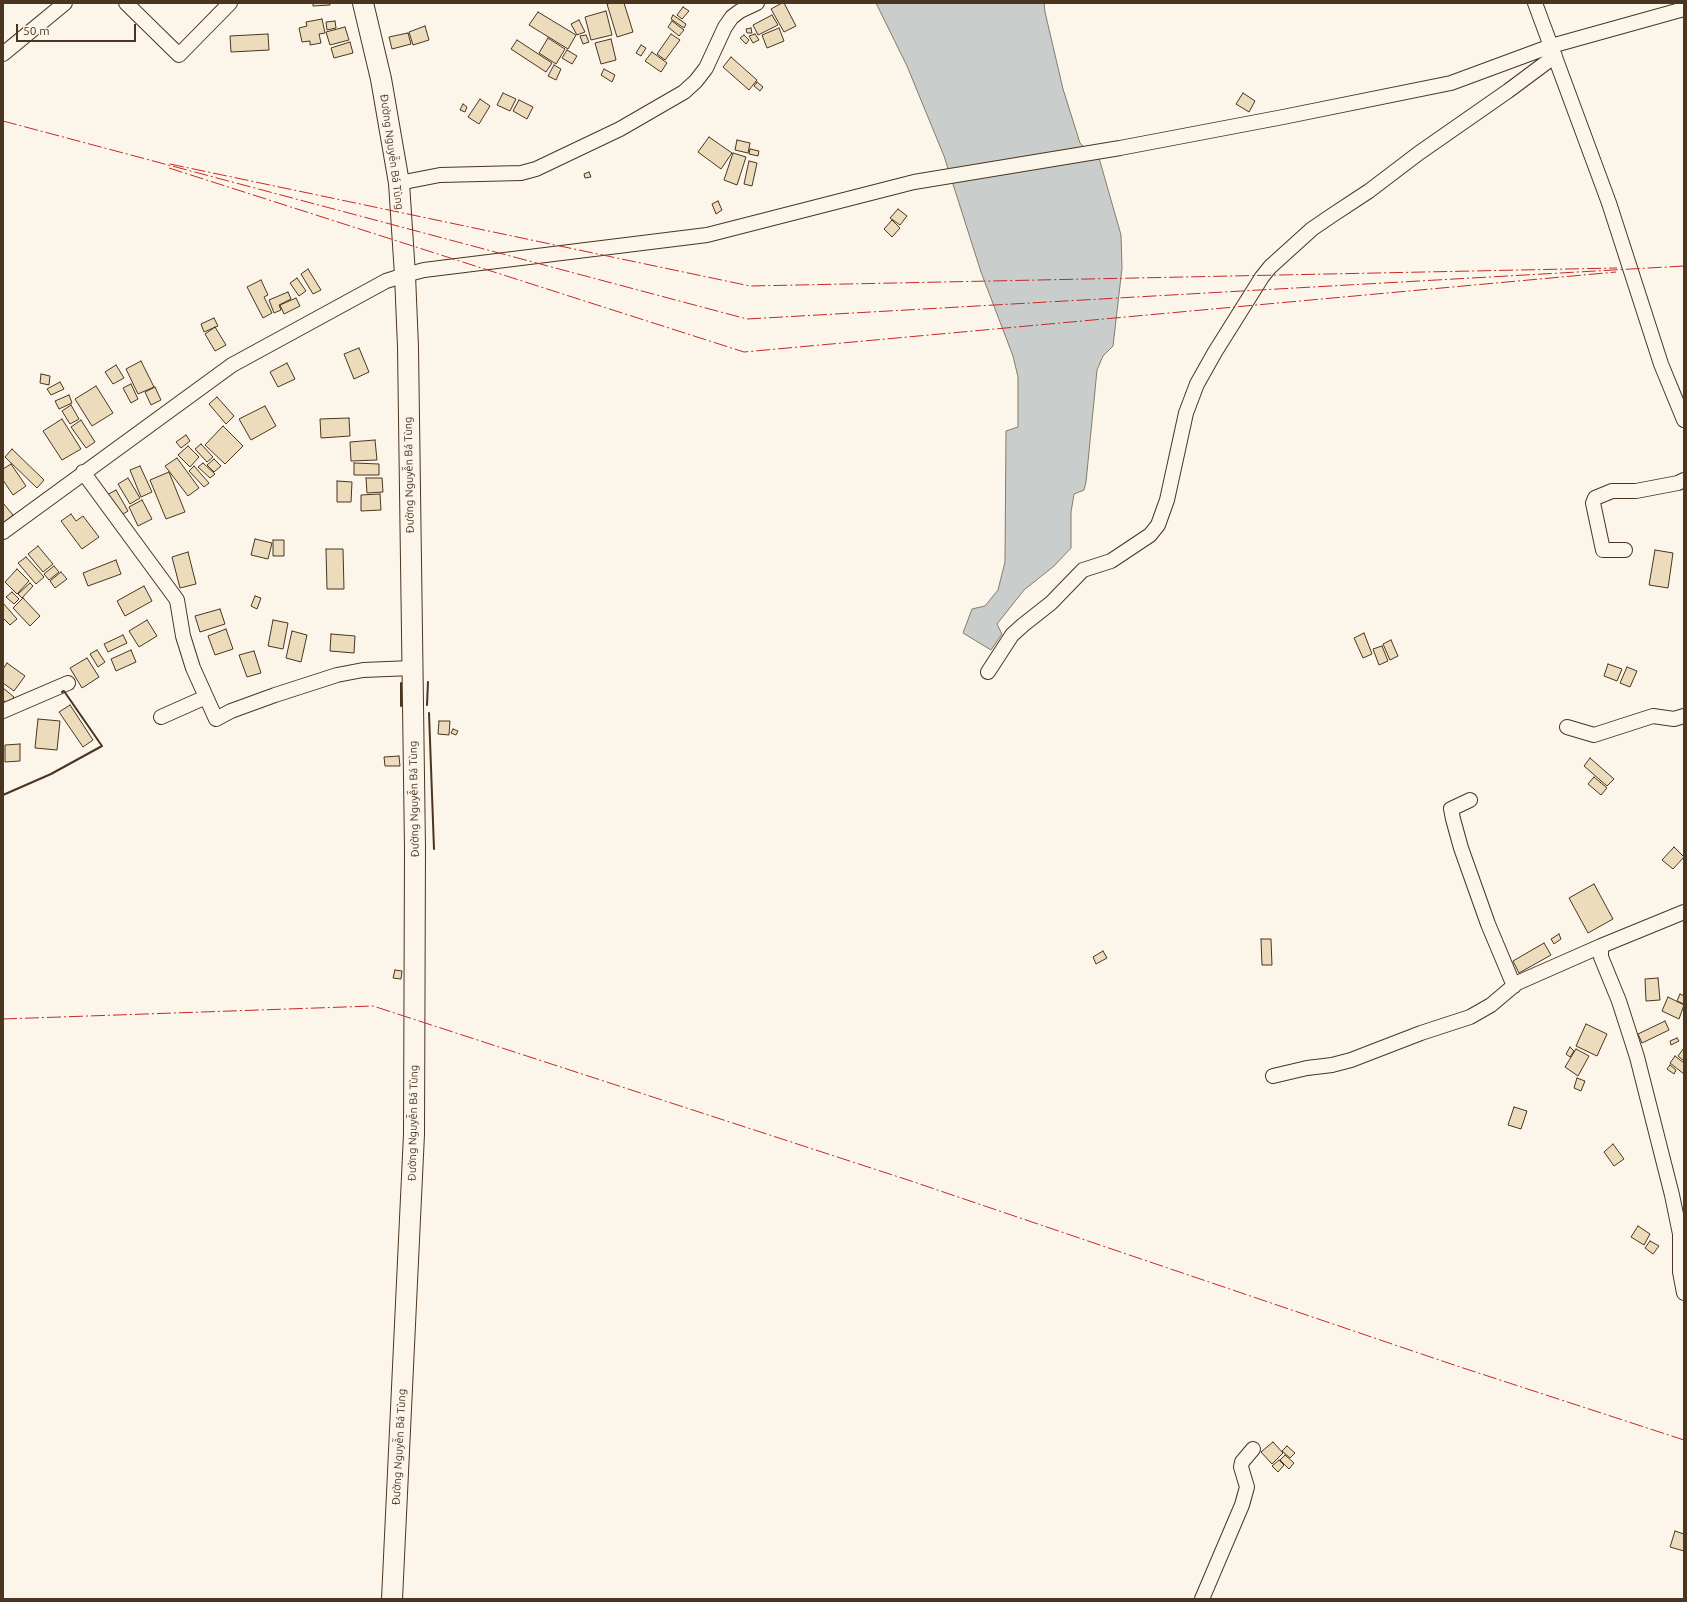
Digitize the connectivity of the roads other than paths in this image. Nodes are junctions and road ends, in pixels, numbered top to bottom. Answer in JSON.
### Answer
{"nodes":[{"id":1,"x":65,"y":3,"type":"edge"},
{"id":2,"x":126,"y":3,"type":"edge"},
{"id":3,"x":230,"y":3,"type":"edge"},
{"id":4,"x":362,"y":3,"type":"edge"},
{"id":5,"x":757,"y":3,"type":"edge"},
{"id":6,"x":1535,"y":3,"type":"edge"},
{"id":7,"x":1675,"y":8,"type":"edge"},
{"id":8,"x":1553,"y":51,"type":"junction"},
{"id":9,"x":3,"y":54,"type":"edge"},
{"id":10,"x":399,"y":183,"type":"junction"},
{"id":11,"x":405,"y":275,"type":"junction"},
{"id":12,"x":1684,"y":420,"type":"edge"},
{"id":13,"x":83,"y":472,"type":"junction"},
{"id":14,"x":1684,"y":480,"type":"edge"},
{"id":15,"x":3,"y":532,"type":"edge"},
{"id":16,"x":1625,"y":550,"type":"dead end"},
{"id":17,"x":988,"y":672,"type":"dead end"},
{"id":18,"x":412,"y":674,"type":"junction"},
{"id":19,"x":68,"y":683,"type":"dead end"},
{"id":20,"x":206,"y":697,"type":"junction"},
{"id":21,"x":3,"y":711,"type":"edge"},
{"id":22,"x":1684,"y":716,"type":"edge"},
{"id":23,"x":161,"y":717,"type":"dead end"},
{"id":24,"x":1567,"y":727,"type":"dead end"},
{"id":25,"x":1470,"y":800,"type":"dead end"},
{"id":26,"x":1684,"y":912,"type":"edge"},
{"id":27,"x":1600,"y":946,"type":"junction"},
{"id":28,"x":1514,"y":986,"type":"junction"},
{"id":29,"x":1273,"y":1076,"type":"dead end"},
{"id":30,"x":1684,"y":1293,"type":"edge"},
{"id":31,"x":1252,"y":1449,"type":"dead end"},
{"id":32,"x":392,"y":1599,"type":"edge"},
{"id":33,"x":1202,"y":1599,"type":"edge"}],
"edges":[{"from":1,"to":9,"type":"street"},
{"from":2,"to":3,"type":"street"},
{"from":4,"to":10,"type":"main road","name":"Đường Nguyễn Bá Tùng"},
{"from":5,"to":10,"type":"street"},
{"from":6,"to":8,"type":"street"},
{"from":7,"to":8,"type":"street"},
{"from":8,"to":11,"type":"street"},
{"from":8,"to":12,"type":"street"},
{"from":8,"to":17,"type":"street"},
{"from":10,"to":11,"type":"main road","name":"Đường Nguyễn Bá Tùng"},
{"from":11,"to":13,"type":"street"},
{"from":11,"to":18,"type":"main road","name":"Đường Nguyễn Bá Tùng"},
{"from":13,"to":15,"type":"street"},
{"from":13,"to":20,"type":"street"},
{"from":14,"to":16,"type":"street"},
{"from":18,"to":20,"type":"street"},
{"from":18,"to":32,"type":"main road","name":"Đường Nguyễn Bá Tùng"},
{"from":19,"to":21,"type":"street"},
{"from":20,"to":23,"type":"street"},
{"from":22,"to":24,"type":"street"},
{"from":25,"to":28,"type":"street"},
{"from":26,"to":27,"type":"street"},
{"from":27,"to":28,"type":"street"},
{"from":27,"to":30,"type":"street"},
{"from":28,"to":29,"type":"street"},
{"from":31,"to":33,"type":"street"}]}
